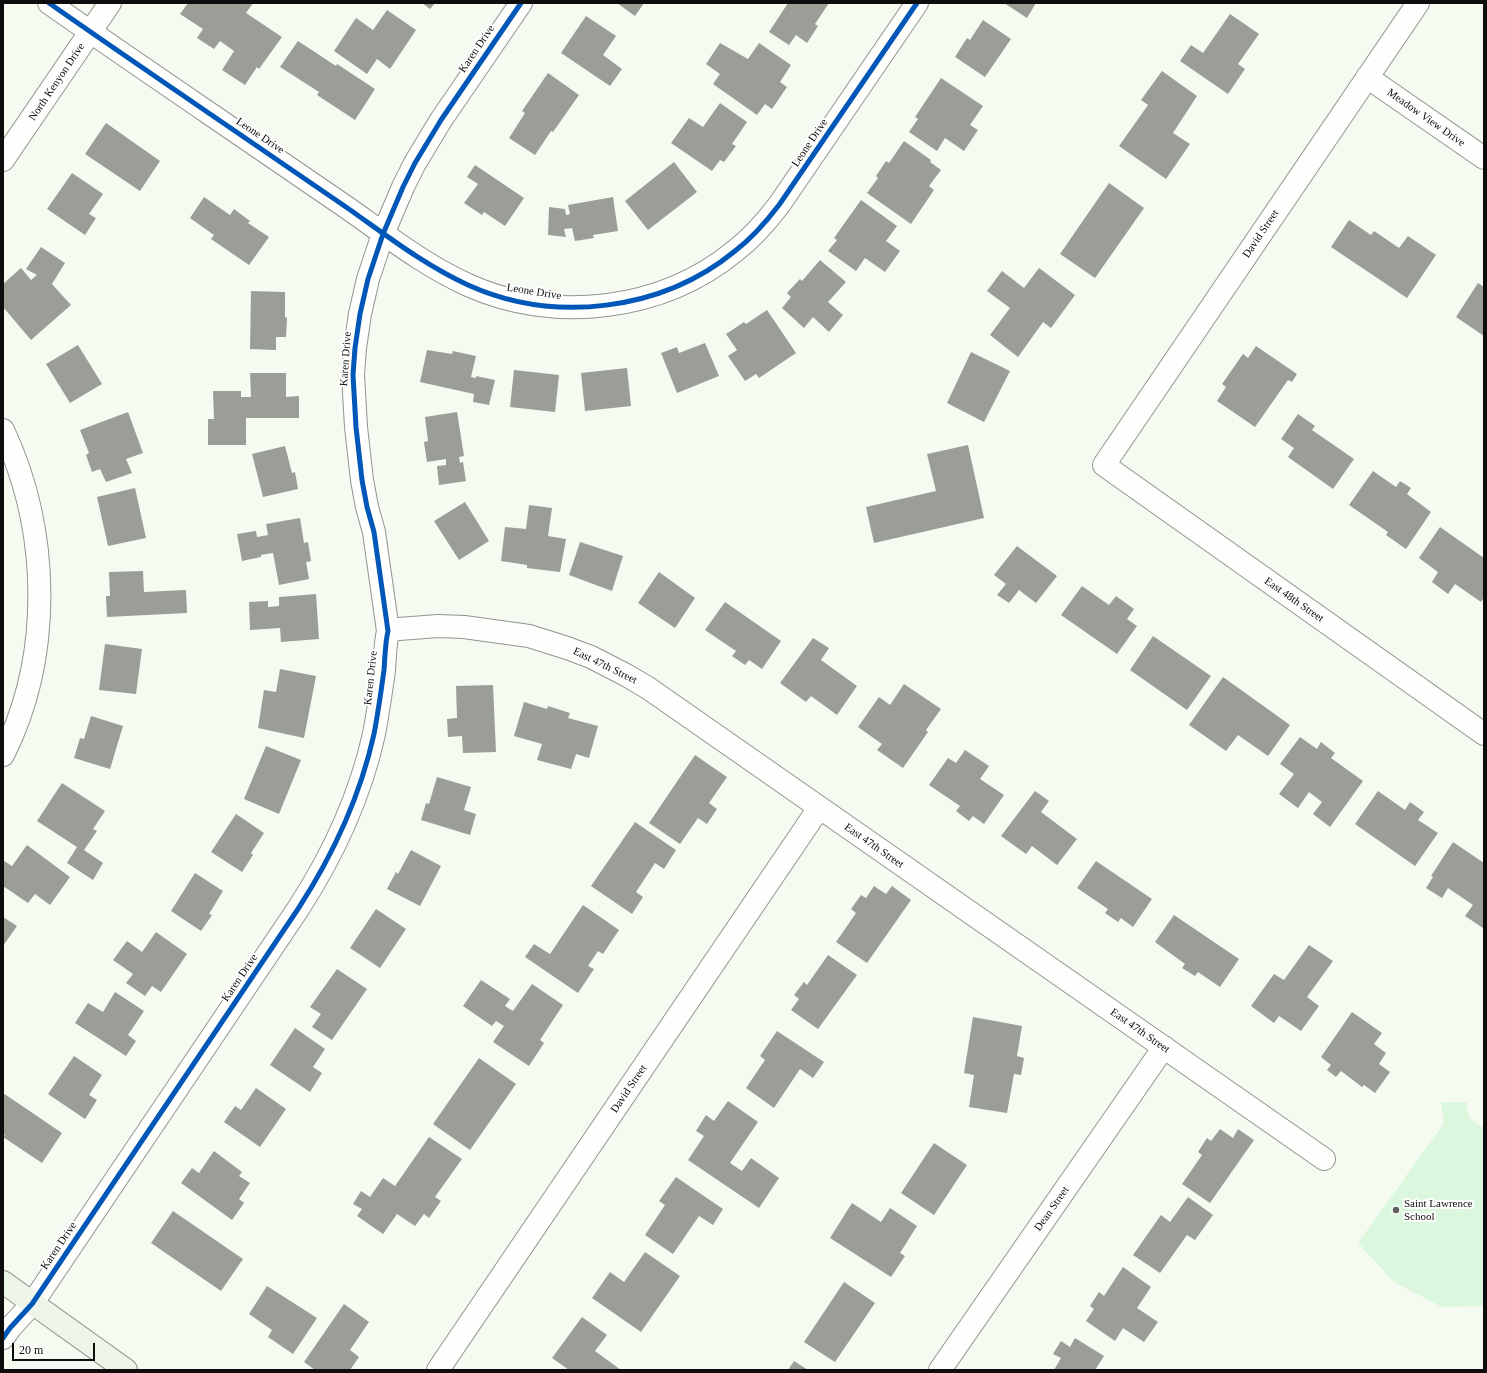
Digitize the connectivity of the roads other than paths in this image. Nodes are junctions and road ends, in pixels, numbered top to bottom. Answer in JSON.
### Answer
{"nodes":[{"id":1,"x":49,"y":3,"type":"edge"},
{"id":2,"x":110,"y":3,"type":"edge"},
{"id":3,"x":521,"y":3,"type":"edge"},
{"id":4,"x":918,"y":3,"type":"edge"},
{"id":5,"x":1418,"y":3,"type":"edge"},
{"id":6,"x":90,"y":32,"type":"junction"},
{"id":7,"x":1367,"y":77,"type":"junction"},
{"id":8,"x":1484,"y":158,"type":"edge"},
{"id":9,"x":3,"y":160,"type":"edge"},
{"id":10,"x":383,"y":234,"type":"junction"},
{"id":11,"x":3,"y":430,"type":"edge"},
{"id":12,"x":1104,"y":465,"type":"joint"},
{"id":13,"x":388,"y":631,"type":"junction"},
{"id":14,"x":1484,"y":734,"type":"edge"},
{"id":15,"x":3,"y":755,"type":"edge"},
{"id":16,"x":820,"y":808,"type":"junction"},
{"id":17,"x":1164,"y":1047,"type":"junction"},
{"id":18,"x":1324,"y":1159,"type":"dead end"},
{"id":19,"x":3,"y":1282,"type":"edge"},
{"id":20,"x":32,"y":1304,"type":"junction"},
{"id":21,"x":3,"y":1338,"type":"edge"},
{"id":22,"x":126,"y":1370,"type":"edge"},
{"id":23,"x":438,"y":1370,"type":"edge"},
{"id":24,"x":940,"y":1370,"type":"edge"}],
"edges":[{"from":1,"to":6,"type":"street","name":"Leone Drive"},
{"from":2,"to":6,"type":"street","name":"North Kenyon Drive"},
{"from":3,"to":10,"type":"street","name":"Karen Drive"},
{"from":4,"to":10,"type":"street","name":"Leone Drive"},
{"from":5,"to":7,"type":"street","name":"David Street"},
{"from":6,"to":9,"type":"street","name":"North Kenyon Drive"},
{"from":6,"to":10,"type":"street","name":"Leone Drive"},
{"from":7,"to":8,"type":"street","name":"Meadow View Drive"},
{"from":7,"to":12,"type":"street","name":"David Street"},
{"from":10,"to":13,"type":"street","name":"Karen Drive"},
{"from":11,"to":15,"type":"street"},
{"from":12,"to":14,"type":"street","name":"East 48th Street"},
{"from":13,"to":16,"type":"street","name":"East 47th Street"},
{"from":13,"to":20,"type":"street","name":"Karen Drive"},
{"from":16,"to":17,"type":"street","name":"East 47th Street"},
{"from":16,"to":23,"type":"street","name":"David Street"},
{"from":17,"to":18,"type":"street","name":"East 47th Street"},
{"from":17,"to":24,"type":"street","name":"Dean Street"},
{"from":19,"to":20,"type":"main road"},
{"from":20,"to":21,"type":"street","name":"Karen Drive"},
{"from":20,"to":22,"type":"main road"}]}
